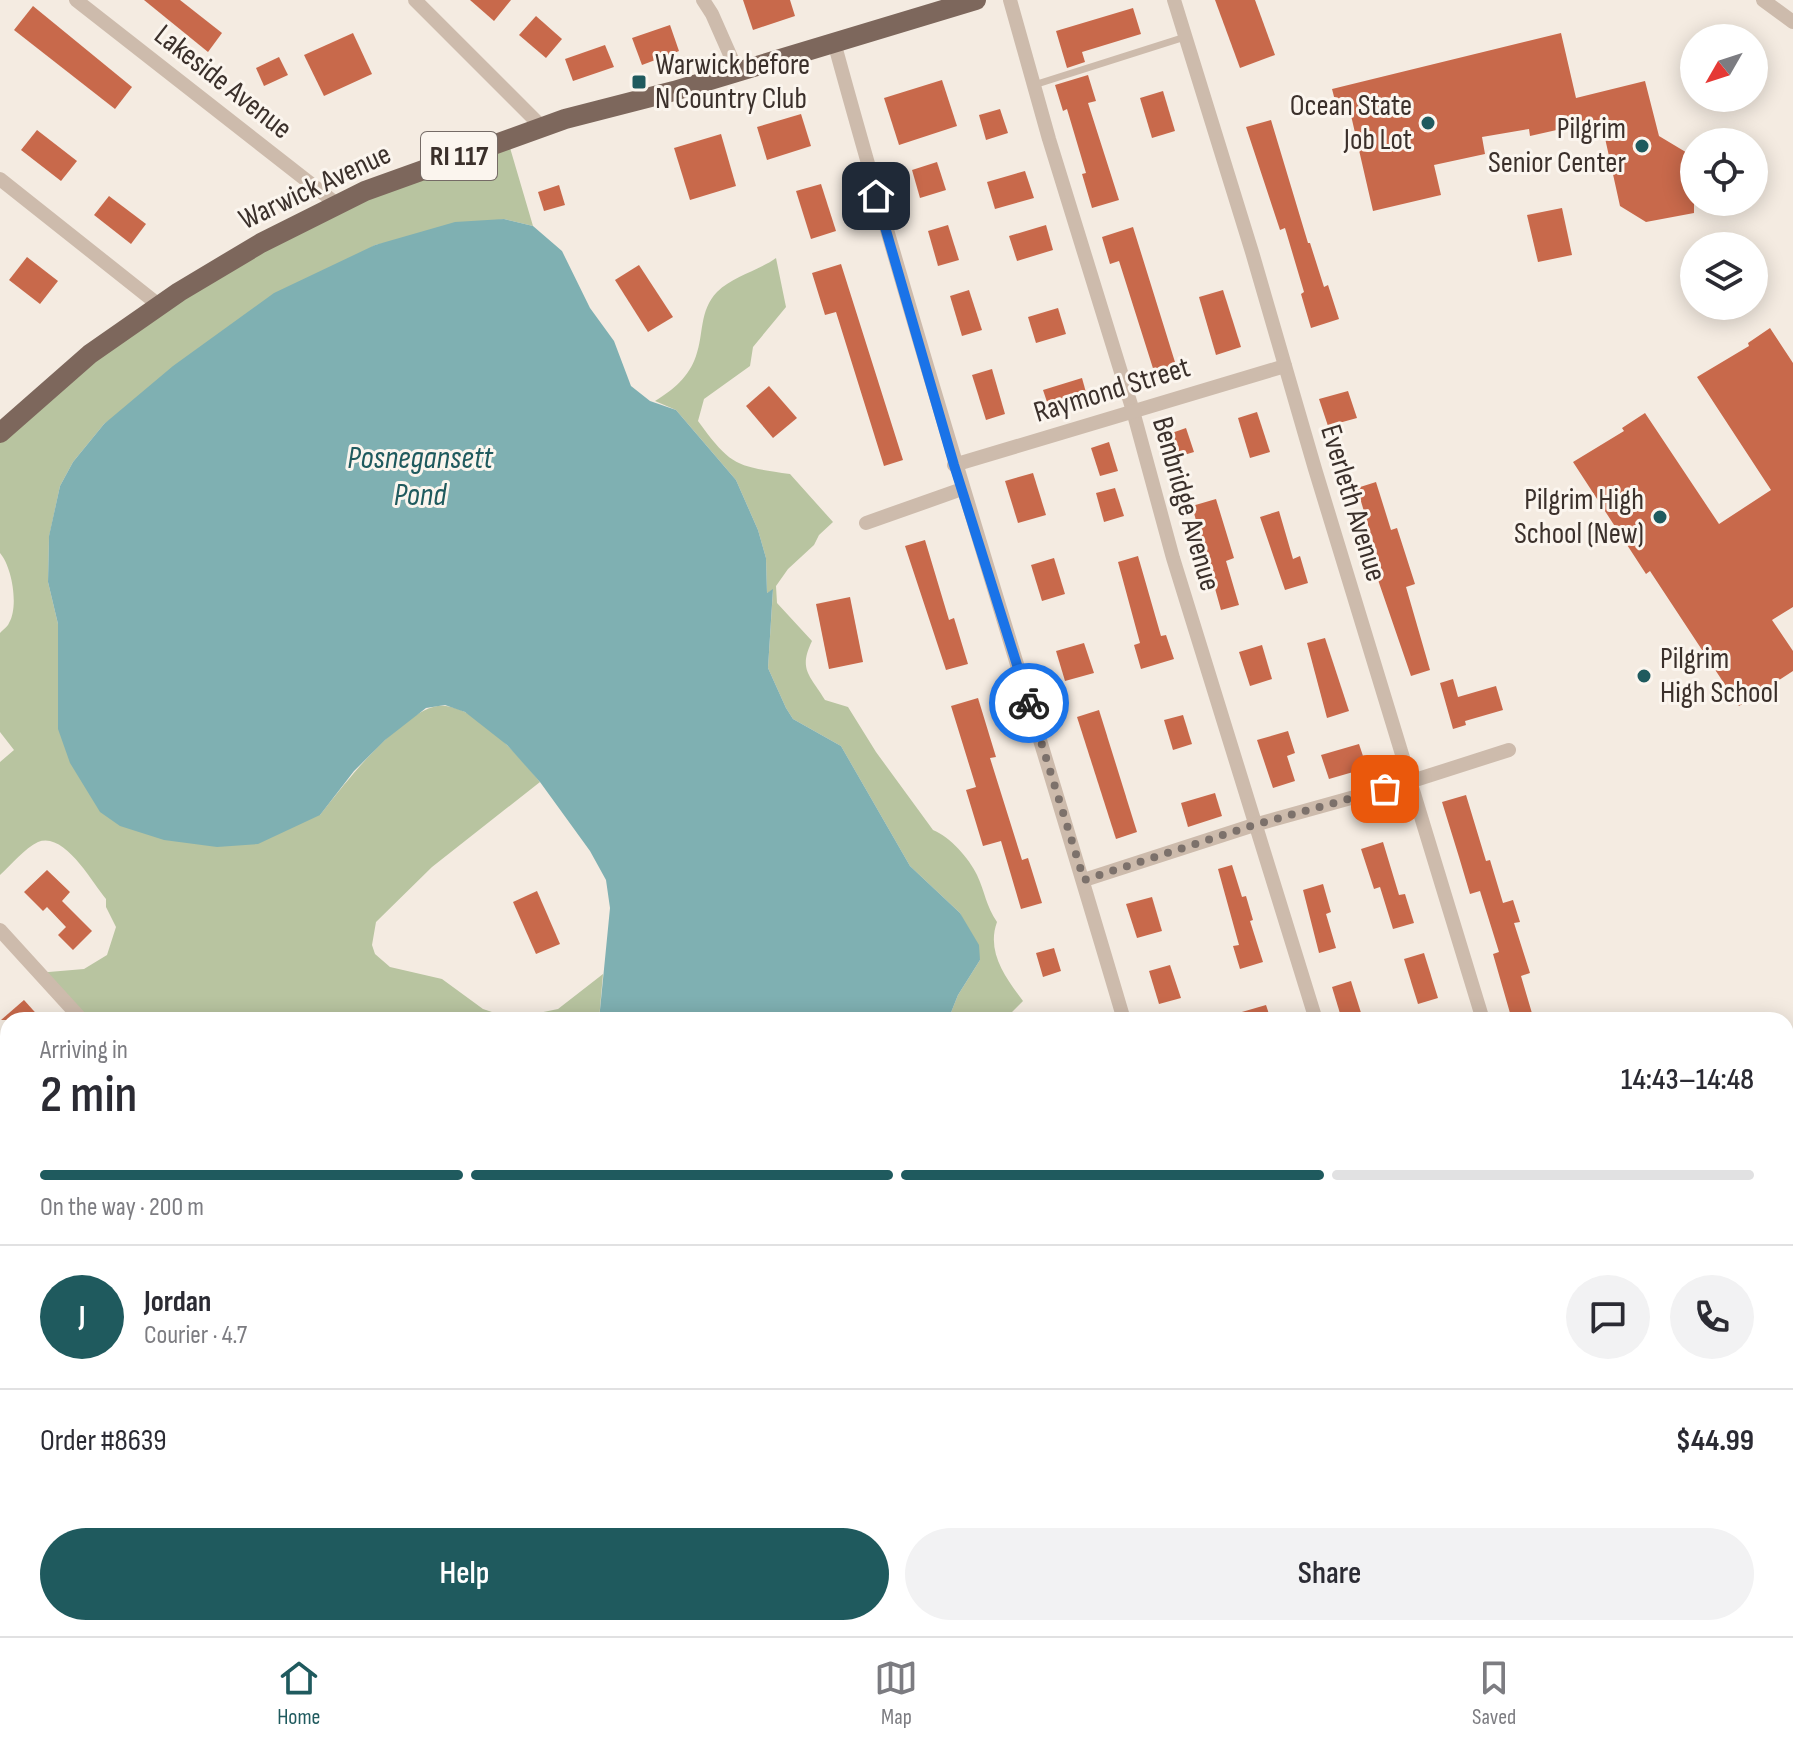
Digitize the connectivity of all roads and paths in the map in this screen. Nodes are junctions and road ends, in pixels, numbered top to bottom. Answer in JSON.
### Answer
{"nodes":[{"id":1,"x":76,"y":0,"type":"edge"},
{"id":2,"x":415,"y":0,"type":"edge"},
{"id":3,"x":703,"y":0,"type":"edge"},
{"id":4,"x":976,"y":0,"type":"edge"},
{"id":5,"x":1010,"y":0,"type":"edge"},
{"id":6,"x":1174,"y":0,"type":"edge"},
{"id":7,"x":1763,"y":0,"type":"edge"},
{"id":8,"x":1793,"y":22,"type":"edge"},
{"id":9,"x":1185,"y":37,"type":"junction"},
{"id":10,"x":834,"y":42,"type":"junction"},
{"id":11,"x":738,"y":73,"type":"junction"},
{"id":12,"x":1034,"y":85,"type":"junction"},
{"id":13,"x":541,"y":126,"type":"junction"},
{"id":14,"x":0,"y":179,"type":"edge"},
{"id":15,"x":338,"y":205,"type":"junction"},
{"id":16,"x":160,"y":306,"type":"junction"},
{"id":17,"x":1285,"y":366,"type":"junction"},
{"id":18,"x":1133,"y":411,"type":"junction"},
{"id":19,"x":0,"y":432,"type":"edge"},
{"id":20,"x":954,"y":465,"type":"junction"},
{"id":21,"x":962,"y":489,"type":"junction"},
{"id":22,"x":866,"y":523,"type":"dead end"},
{"id":23,"x":1509,"y":750,"type":"dead end"},
{"id":24,"x":1412,"y":781,"type":"junction"},
{"id":25,"x":1254,"y":825,"type":"junction"},
{"id":26,"x":1084,"y":880,"type":"junction"},
{"id":27,"x":0,"y":930,"type":"edge"},
{"id":28,"x":75,"y":1012,"type":"edge"},
{"id":29,"x":1122,"y":1012,"type":"edge"},
{"id":30,"x":1313,"y":1012,"type":"edge"},
{"id":31,"x":1481,"y":1012,"type":"edge"}],
"edges":[{"from":1,"to":15,"type":"street","name":"Lakeside Avenue"},
{"from":2,"to":13,"type":"street"},
{"from":3,"to":11,"type":"street"},
{"from":4,"to":10,"type":"main road","name":"Warwick Avenue","number":"RI 117"},
{"from":5,"to":12,"type":"street","name":"Benbridge Avenue"},
{"from":6,"to":9,"type":"street","name":"Everleth Avenue"},
{"from":7,"to":8,"type":"street"},
{"from":9,"to":12,"type":"lane"},
{"from":9,"to":17,"type":"street","name":"Everleth Avenue"},
{"from":10,"to":11,"type":"main road","name":"Warwick Avenue","number":"RI 117"},
{"from":10,"to":20,"type":"street"},
{"from":11,"to":13,"type":"main road","name":"Warwick Avenue","number":"RI 117"},
{"from":12,"to":18,"type":"street","name":"Benbridge Avenue"},
{"from":13,"to":15,"type":"main road","name":"Warwick Avenue","number":"RI 117"},
{"from":14,"to":16,"type":"street"},
{"from":15,"to":16,"type":"main road","name":"Warwick Avenue","number":"RI 117"},
{"from":16,"to":19,"type":"main road","name":"Warwick Avenue","number":"RI 117"},
{"from":17,"to":18,"type":"street","name":"Raymond Street"},
{"from":17,"to":24,"type":"street","name":"Everleth Avenue"},
{"from":18,"to":20,"type":"street","name":"Raymond Street"},
{"from":18,"to":25,"type":"street","name":"Benbridge Avenue"},
{"from":20,"to":21,"type":"street"},
{"from":21,"to":22,"type":"street"},
{"from":21,"to":26,"type":"street"},
{"from":23,"to":24,"type":"street"},
{"from":24,"to":25,"type":"street"},
{"from":24,"to":31,"type":"street","name":"Everleth Avenue"},
{"from":25,"to":26,"type":"street"},
{"from":25,"to":30,"type":"street","name":"Benbridge Avenue"},
{"from":26,"to":29,"type":"street"},
{"from":27,"to":28,"type":"street"}]}
